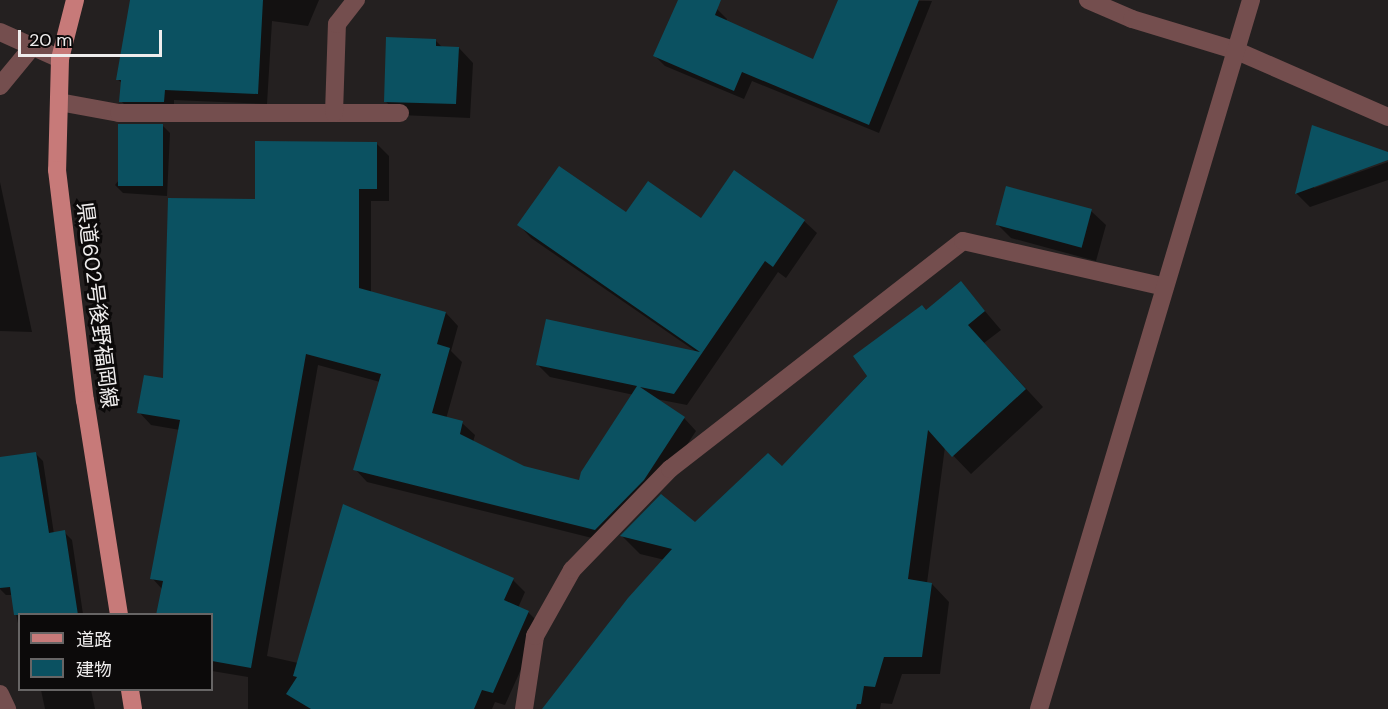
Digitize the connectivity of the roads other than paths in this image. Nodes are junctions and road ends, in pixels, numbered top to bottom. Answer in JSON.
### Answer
{"nodes":[{"id":1,"x":75,"y":0,"type":"edge"},
{"id":2,"x":356,"y":0,"type":"edge"},
{"id":3,"x":1088,"y":0,"type":"edge"},
{"id":4,"x":1251,"y":0,"type":"edge"},
{"id":5,"x":0,"y":32,"type":"edge"},
{"id":6,"x":33,"y":46,"type":"junction"},
{"id":7,"x":1237,"y":51,"type":"junction"},
{"id":8,"x":60,"y":59,"type":"junction"},
{"id":9,"x":0,"y":86,"type":"edge"},
{"id":10,"x":59,"y":102,"type":"junction"},
{"id":11,"x":334,"y":113,"type":"junction"},
{"id":12,"x":400,"y":113,"type":"dead end"},
{"id":13,"x":1388,"y":117,"type":"edge"},
{"id":14,"x":1165,"y":287,"type":"junction"},
{"id":15,"x":119,"y":613,"type":"edge"},
{"id":16,"x":130,"y":691,"type":"edge"},
{"id":17,"x":0,"y":694,"type":"edge"},
{"id":18,"x":7,"y":709,"type":"edge"},
{"id":19,"x":134,"y":709,"type":"edge"},
{"id":20,"x":524,"y":709,"type":"edge"},
{"id":21,"x":1039,"y":709,"type":"edge"}],
"edges":[{"from":1,"to":8,"type":"main road","name":"県道602号後野福岡線"},
{"from":2,"to":11,"type":"street"},
{"from":3,"to":7,"type":"street"},
{"from":4,"to":7,"type":"street"},
{"from":5,"to":6,"type":"street"},
{"from":6,"to":8,"type":"street"},
{"from":6,"to":9,"type":"street"},
{"from":7,"to":13,"type":"street"},
{"from":7,"to":14,"type":"street"},
{"from":8,"to":10,"type":"main road","name":"県道602号後野福岡線"},
{"from":10,"to":11,"type":"street"},
{"from":10,"to":15,"type":"main road","name":"県道602号後野福岡線"},
{"from":11,"to":12,"type":"street"},
{"from":14,"to":20,"type":"street"},
{"from":14,"to":21,"type":"street"},
{"from":16,"to":19,"type":"main road"},
{"from":17,"to":18,"type":"street"}]}
